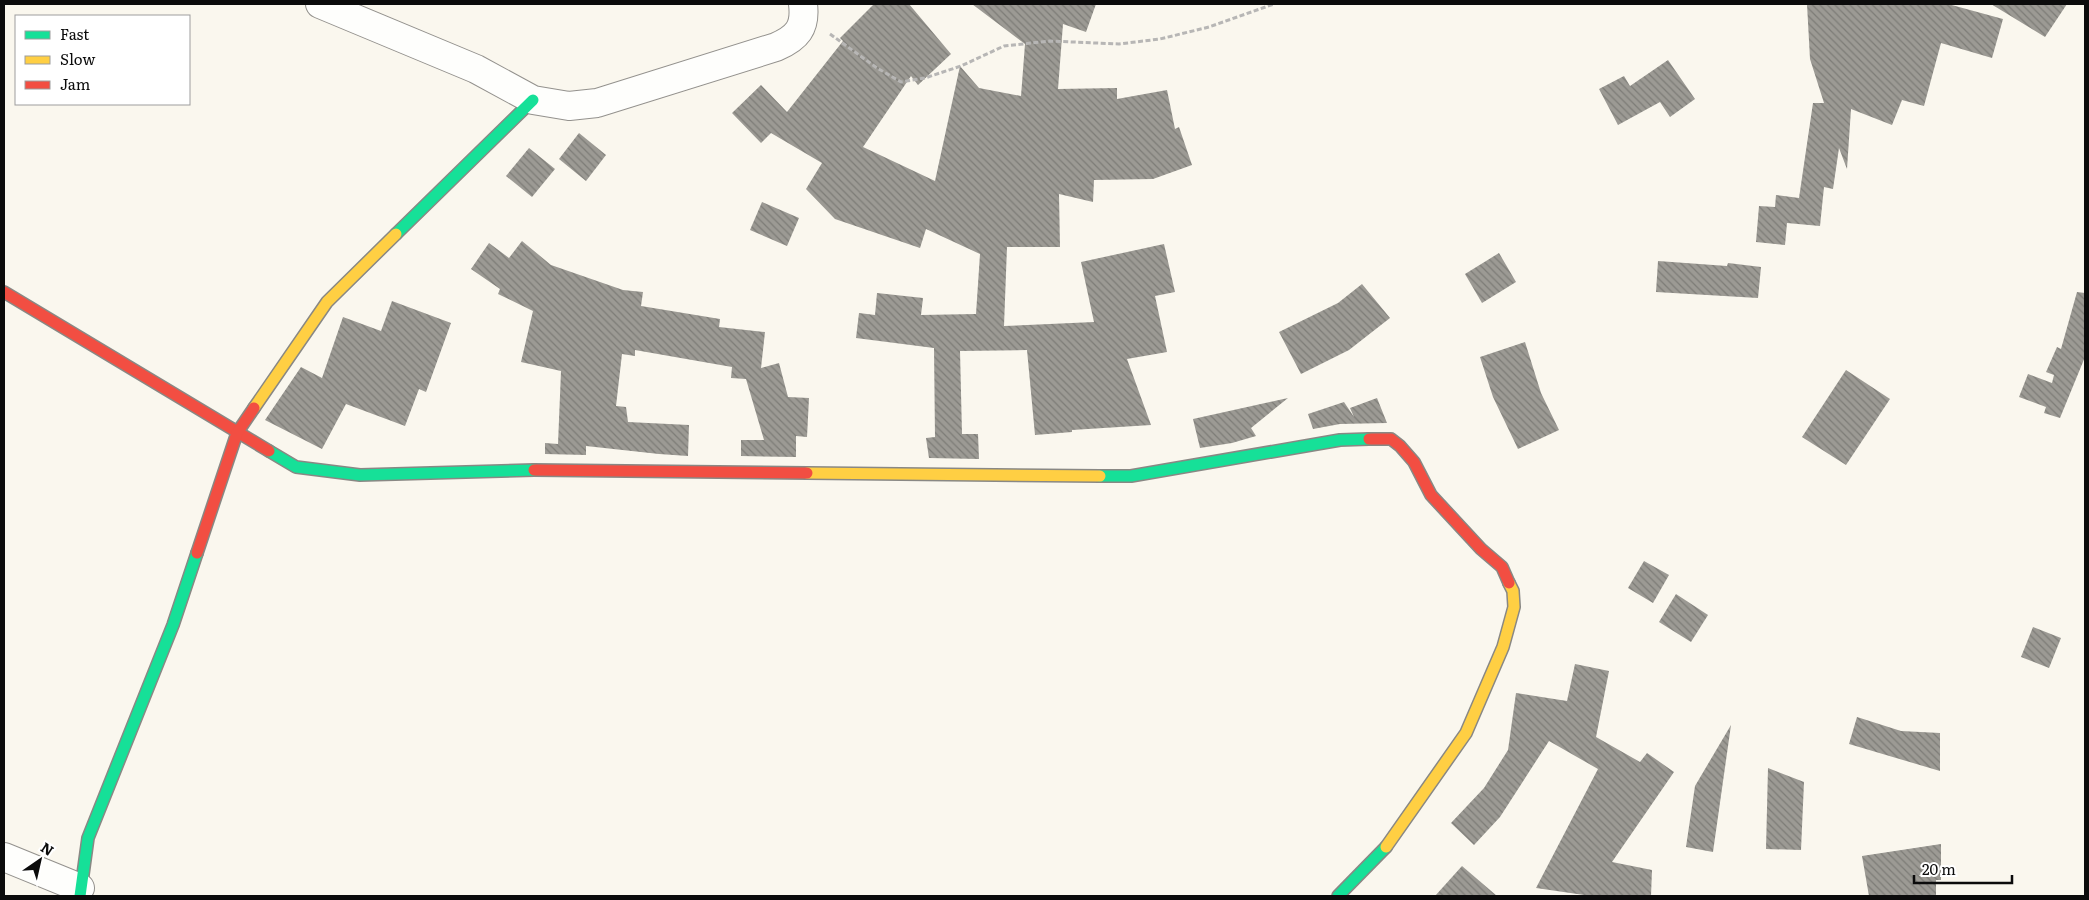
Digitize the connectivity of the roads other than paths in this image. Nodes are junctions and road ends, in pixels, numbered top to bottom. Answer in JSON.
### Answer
{"nodes":[{"id":1,"x":320,"y":4,"type":"edge"},
{"id":2,"x":804,"y":9,"type":"edge"},
{"id":3,"x":533,"y":100,"type":"junction"},
{"id":4,"x":4,"y":292,"type":"edge"},
{"id":5,"x":237,"y":433,"type":"junction"},
{"id":6,"x":4,"y":857,"type":"edge"},
{"id":7,"x":80,"y":892,"type":"edge"},
{"id":8,"x":1338,"y":896,"type":"edge"}],
"edges":[{"from":1,"to":3,"type":"street"},
{"from":2,"to":3,"type":"street"},
{"from":3,"to":5,"type":"street"},
{"from":4,"to":5,"type":"street"},
{"from":5,"to":7,"type":"street"},
{"from":5,"to":8,"type":"street"},
{"from":6,"to":7,"type":"street"}]}
